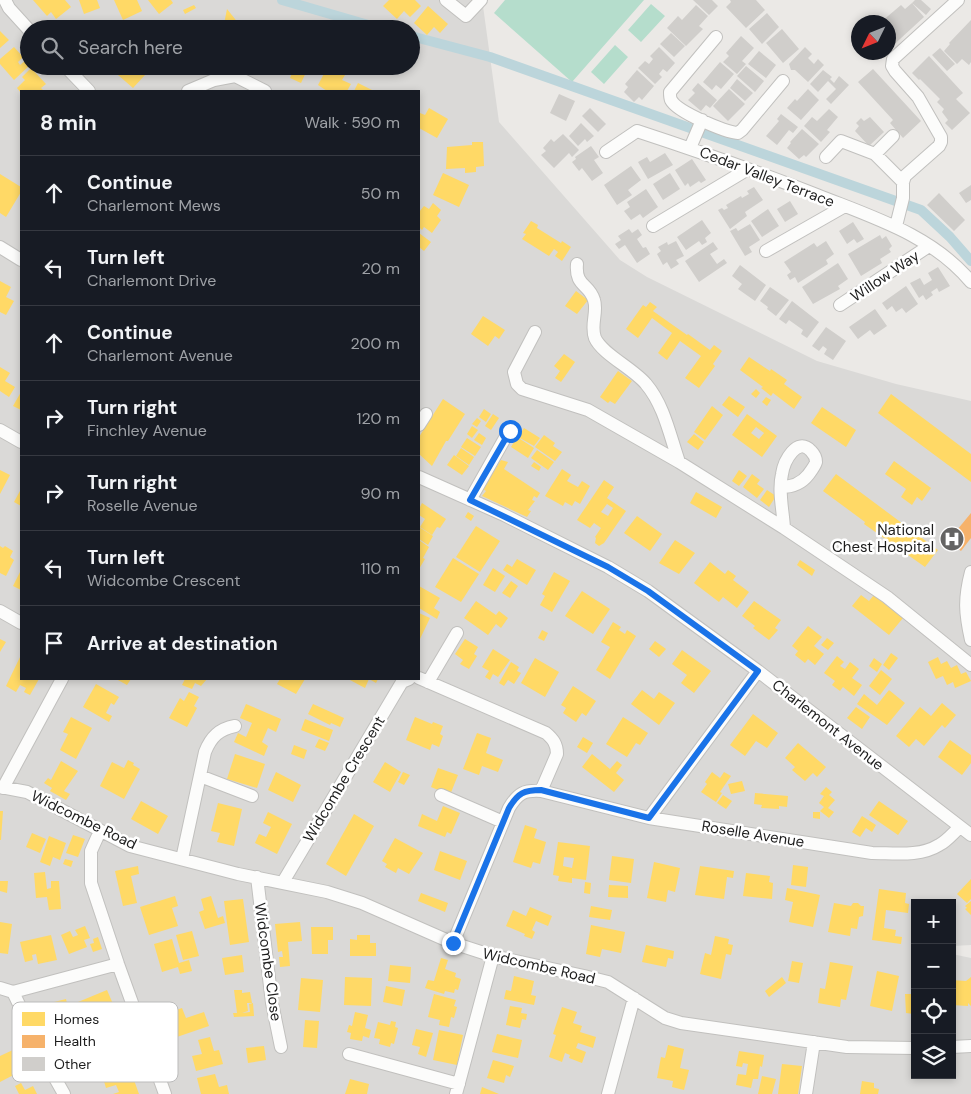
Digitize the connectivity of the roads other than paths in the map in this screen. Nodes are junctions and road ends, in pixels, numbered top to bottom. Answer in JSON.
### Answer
{"nodes":[{"id":1,"x":5,"y":0,"type":"edge"},
{"id":2,"x":446,"y":0,"type":"edge"},
{"id":3,"x":481,"y":0,"type":"edge"},
{"id":4,"x":958,"y":0,"type":"edge"},
{"id":5,"x":20,"y":20,"type":"edge"},
{"id":6,"x":716,"y":37,"type":"dead end"},
{"id":7,"x":74,"y":75,"type":"edge"},
{"id":8,"x":783,"y":81,"type":"dead end"},
{"id":9,"x":88,"y":90,"type":"edge"},
{"id":10,"x":190,"y":90,"type":"edge"},
{"id":11,"x":263,"y":90,"type":"edge"},
{"id":12,"x":702,"y":120,"type":"junction"},
{"id":13,"x":893,"y":136,"type":"dead end"},
{"id":14,"x":690,"y":148,"type":"junction"},
{"id":15,"x":606,"y":152,"type":"dead end"},
{"id":16,"x":875,"y":154,"type":"junction"},
{"id":17,"x":826,"y":157,"type":"dead end"},
{"id":18,"x":748,"y":169,"type":"junction"},
{"id":19,"x":902,"y":182,"type":"junction"},
{"id":20,"x":845,"y":206,"type":"junction"},
{"id":21,"x":653,"y":226,"type":"dead end"},
{"id":22,"x":896,"y":226,"type":"junction"},
{"id":23,"x":929,"y":246,"type":"junction"},
{"id":24,"x":0,"y":247,"type":"edge"},
{"id":25,"x":766,"y":251,"type":"dead end"},
{"id":26,"x":20,"y":259,"type":"edge"},
{"id":27,"x":577,"y":264,"type":"dead end"},
{"id":28,"x":971,"y":282,"type":"edge"},
{"id":29,"x":840,"y":305,"type":"dead end"},
{"id":30,"x":535,"y":332,"type":"dead end"},
{"id":31,"x":426,"y":414,"type":"dead end"},
{"id":32,"x":420,"y":423,"type":"edge"},
{"id":33,"x":0,"y":430,"type":"edge"},
{"id":34,"x":510,"y":431,"type":"dead end"},
{"id":35,"x":20,"y":441,"type":"edge"},
{"id":36,"x":679,"y":462,"type":"junction"},
{"id":37,"x":420,"y":477,"type":"edge"},
{"id":38,"x":781,"y":487,"type":"dead end"},
{"id":39,"x":470,"y":500,"type":"junction"},
{"id":40,"x":784,"y":528,"type":"junction"},
{"id":41,"x":971,"y":572,"type":"edge"},
{"id":42,"x":0,"y":611,"type":"edge"},
{"id":43,"x":20,"y":622,"type":"edge"},
{"id":44,"x":458,"y":632,"type":"dead end"},
{"id":45,"x":971,"y":640,"type":"edge"},
{"id":46,"x":971,"y":665,"type":"edge"},
{"id":47,"x":758,"y":671,"type":"junction"},
{"id":48,"x":61,"y":680,"type":"edge"},
{"id":49,"x":406,"y":680,"type":"edge"},
{"id":50,"x":423,"y":680,"type":"edge"},
{"id":51,"x":236,"y":726,"type":"dead end"},
{"id":52,"x":200,"y":776,"type":"junction"},
{"id":53,"x":2,"y":787,"type":"edge"},
{"id":54,"x":541,"y":790,"type":"junction"},
{"id":55,"x":441,"y":795,"type":"dead end"},
{"id":56,"x":252,"y":796,"type":"dead end"},
{"id":57,"x":649,"y":818,"type":"junction"},
{"id":58,"x":503,"y":822,"type":"junction"},
{"id":59,"x":960,"y":827,"type":"junction"},
{"id":60,"x":100,"y":831,"type":"junction"},
{"id":61,"x":971,"y":835,"type":"edge"},
{"id":62,"x":182,"y":859,"type":"junction"},
{"id":63,"x":257,"y":877,"type":"junction"},
{"id":64,"x":283,"y":882,"type":"junction"},
{"id":65,"x":453,"y":943,"type":"junction"},
{"id":66,"x":493,"y":956,"type":"junction"},
{"id":67,"x":118,"y":964,"type":"junction"},
{"id":68,"x":0,"y":988,"type":"edge"},
{"id":69,"x":13,"y":992,"type":"junction"},
{"id":70,"x":634,"y":998,"type":"junction"},
{"id":71,"x":18,"y":1002,"type":"edge"},
{"id":72,"x":132,"y":1002,"type":"edge"},
{"id":73,"x":814,"y":1042,"type":"junction"},
{"id":74,"x":971,"y":1046,"type":"edge"},
{"id":75,"x":281,"y":1047,"type":"dead end"},
{"id":76,"x":956,"y":1047,"type":"edge"},
{"id":77,"x":911,"y":1048,"type":"edge"},
{"id":78,"x":348,"y":1054,"type":"dead end"},
{"id":79,"x":57,"y":1082,"type":"edge"},
{"id":80,"x":161,"y":1082,"type":"edge"},
{"id":81,"x":457,"y":1089,"type":"edge"},
{"id":82,"x":64,"y":1094,"type":"edge"},
{"id":83,"x":165,"y":1094,"type":"edge"},
{"id":84,"x":608,"y":1094,"type":"edge"},
{"id":85,"x":806,"y":1094,"type":"edge"}],
"edges":[{"from":1,"to":5,"type":"street"},
{"from":2,"to":3,"type":"street"},
{"from":4,"to":19,"type":"street"},
{"from":6,"to":12,"type":"street"},
{"from":7,"to":9,"type":"street"},
{"from":8,"to":12,"type":"street"},
{"from":10,"to":11,"type":"street"},
{"from":12,"to":14,"type":"street"},
{"from":13,"to":16,"type":"street"},
{"from":14,"to":15,"type":"street","name":"Cedar Valley Terrace"},
{"from":14,"to":18,"type":"street","name":"Cedar Valley Terrace"},
{"from":16,"to":17,"type":"street"},
{"from":16,"to":19,"type":"street"},
{"from":18,"to":20,"type":"street","name":"Cedar Valley Terrace"},
{"from":18,"to":21,"type":"street"},
{"from":19,"to":22,"type":"street"},
{"from":20,"to":22,"type":"street","name":"Cedar Valley Terrace"},
{"from":20,"to":25,"type":"street"},
{"from":22,"to":23,"type":"street","name":"Cedar Valley Terrace"},
{"from":23,"to":28,"type":"street","name":"Cedar Valley Terrace"},
{"from":23,"to":29,"type":"street","name":"Willow Way"},
{"from":24,"to":26,"type":"street"},
{"from":27,"to":36,"type":"street"},
{"from":30,"to":36,"type":"street"},
{"from":31,"to":32,"type":"street"},
{"from":33,"to":35,"type":"street"},
{"from":34,"to":39,"type":"street"},
{"from":36,"to":40,"type":"street"},
{"from":37,"to":39,"type":"street","name":"Charlemont Avenue"},
{"from":38,"to":40,"type":"street"},
{"from":39,"to":47,"type":"street","name":"Charlemont Avenue"},
{"from":40,"to":46,"type":"street"},
{"from":41,"to":45,"type":"street"},
{"from":42,"to":43,"type":"street"},
{"from":44,"to":50,"type":"street"},
{"from":47,"to":57,"type":"street"},
{"from":47,"to":59,"type":"street","name":"Charlemont Avenue"},
{"from":48,"to":53,"type":"street"},
{"from":49,"to":64,"type":"street","name":"Widcombe Crescent"},
{"from":50,"to":54,"type":"street"},
{"from":51,"to":52,"type":"street"},
{"from":52,"to":56,"type":"street"},
{"from":52,"to":62,"type":"street"},
{"from":53,"to":60,"type":"street","name":"Widcombe Road"},
{"from":54,"to":57,"type":"street","name":"Roselle Avenue"},
{"from":54,"to":58,"type":"street"},
{"from":55,"to":58,"type":"street"},
{"from":57,"to":59,"type":"street","name":"Roselle Avenue"},
{"from":58,"to":65,"type":"street"},
{"from":59,"to":61,"type":"street","name":"Charlemont Avenue"},
{"from":60,"to":62,"type":"street","name":"Widcombe Road"},
{"from":60,"to":67,"type":"street"},
{"from":62,"to":63,"type":"street","name":"Widcombe Road"},
{"from":63,"to":64,"type":"street","name":"Widcombe Road"},
{"from":63,"to":75,"type":"street","name":"Widcombe Close"},
{"from":64,"to":65,"type":"street","name":"Widcombe Road"},
{"from":65,"to":66,"type":"street","name":"Widcombe Road"},
{"from":66,"to":70,"type":"street","name":"Widcombe Road"},
{"from":66,"to":81,"type":"street"},
{"from":67,"to":69,"type":"street"},
{"from":67,"to":72,"type":"street"},
{"from":68,"to":69,"type":"street"},
{"from":69,"to":71,"type":"street"},
{"from":70,"to":73,"type":"street","name":"Widcombe Road"},
{"from":70,"to":84,"type":"street"},
{"from":73,"to":77,"type":"street","name":"Widcombe Road"},
{"from":73,"to":85,"type":"street"},
{"from":74,"to":76,"type":"street"},
{"from":78,"to":81,"type":"street"},
{"from":79,"to":82,"type":"street"},
{"from":80,"to":83,"type":"street"}]}
